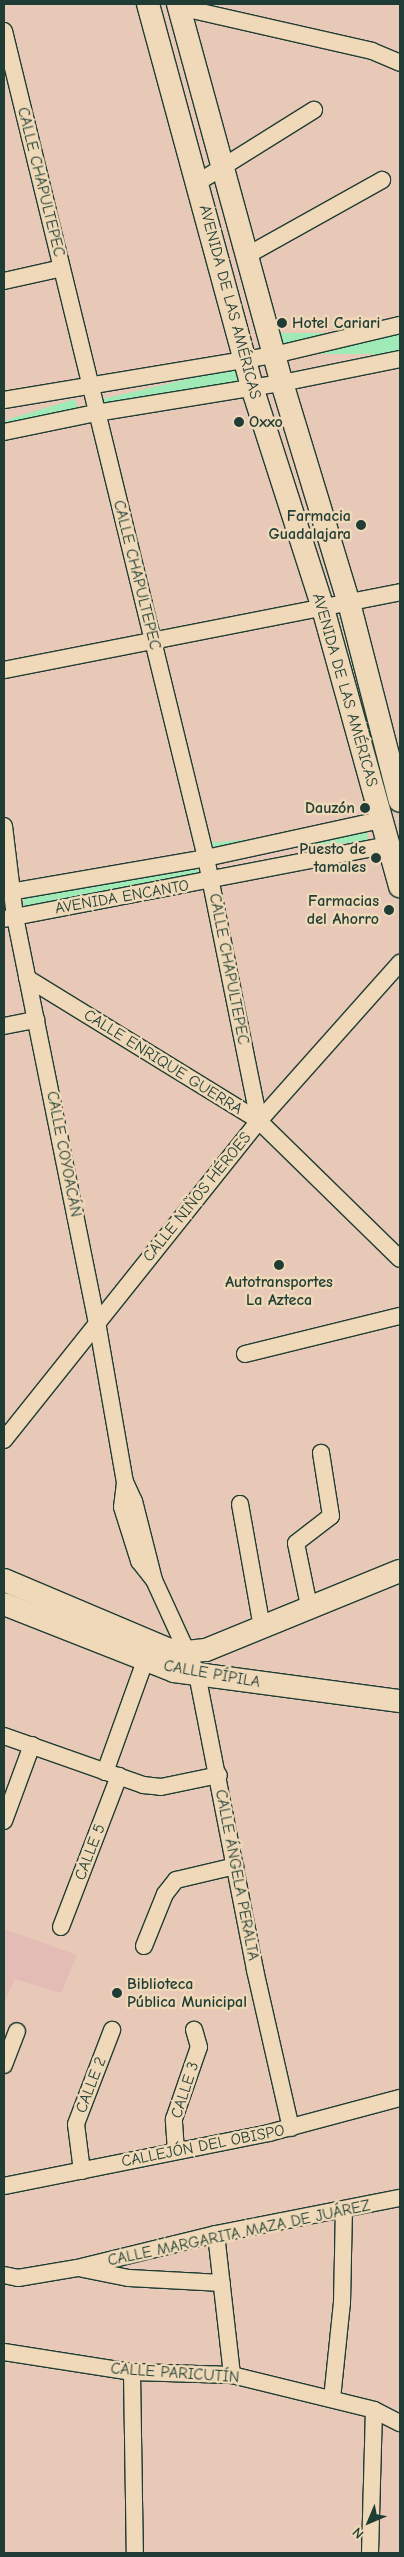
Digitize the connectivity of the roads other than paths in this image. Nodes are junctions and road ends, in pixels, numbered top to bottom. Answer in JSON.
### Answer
{"nodes":[{"id":1,"x":148,"y":4,"type":"edge"},
{"id":2,"x":176,"y":5,"type":"edge"},
{"id":3,"x":4,"y":31,"type":"edge"},
{"id":4,"x":400,"y":63,"type":"edge"},
{"id":5,"x":314,"y":110,"type":"dead end"},
{"id":6,"x":222,"y":166,"type":"junction"},
{"id":7,"x":382,"y":180,"type":"dead end"},
{"id":8,"x":197,"y":183,"type":"junction"},
{"id":9,"x":246,"y":256,"type":"junction"},
{"id":10,"x":62,"y":268,"type":"junction"},
{"id":11,"x":4,"y":281,"type":"edge"},
{"id":12,"x":400,"y":325,"type":"edge"},
{"id":13,"x":274,"y":354,"type":"junction"},
{"id":14,"x":244,"y":359,"type":"junction"},
{"id":15,"x":400,"y":359,"type":"edge"},
{"id":16,"x":282,"y":384,"type":"junction"},
{"id":17,"x":88,"y":385,"type":"junction"},
{"id":18,"x":252,"y":388,"type":"junction"},
{"id":19,"x":4,"y":400,"type":"edge"},
{"id":20,"x":96,"y":413,"type":"junction"},
{"id":21,"x":4,"y":432,"type":"edge"},
{"id":22,"x":400,"y":592,"type":"edge"},
{"id":23,"x":349,"y":603,"type":"junction"},
{"id":24,"x":322,"y":605,"type":"junction"},
{"id":25,"x":153,"y":639,"type":"junction"},
{"id":26,"x":4,"y":670,"type":"edge"},
{"id":27,"x":400,"y":801,"type":"edge"},
{"id":28,"x":381,"y":820,"type":"junction"},
{"id":29,"x":4,"y":826,"type":"edge"},
{"id":30,"x":388,"y":845,"type":"junction"},
{"id":31,"x":206,"y":858,"type":"junction"},
{"id":32,"x":211,"y":881,"type":"junction"},
{"id":33,"x":400,"y":886,"type":"edge"},
{"id":34,"x":8,"y":892,"type":"edge"},
{"id":35,"x":10,"y":918,"type":"edge"},
{"id":36,"x":400,"y":963,"type":"edge"},
{"id":37,"x":27,"y":978,"type":"junction"},
{"id":38,"x":36,"y":1020,"type":"junction"},
{"id":39,"x":4,"y":1026,"type":"edge"},
{"id":40,"x":259,"y":1122,"type":"junction"},
{"id":41,"x":400,"y":1259,"type":"edge"},
{"id":42,"x":400,"y":1316,"type":"edge"},
{"id":43,"x":97,"y":1322,"type":"junction"},
{"id":44,"x":244,"y":1354,"type":"dead end"},
{"id":45,"x":4,"y":1440,"type":"edge"},
{"id":46,"x":321,"y":1453,"type":"dead end"},
{"id":47,"x":240,"y":1504,"type":"dead end"},
{"id":48,"x":400,"y":1571,"type":"edge"},
{"id":49,"x":4,"y":1580,"type":"edge"},
{"id":50,"x":4,"y":1604,"type":"edge"},
{"id":51,"x":309,"y":1606,"type":"junction"},
{"id":52,"x":262,"y":1627,"type":"junction"},
{"id":53,"x":186,"y":1652,"type":"junction"},
{"id":54,"x":145,"y":1661,"type":"junction"},
{"id":55,"x":197,"y":1674,"type":"junction"},
{"id":56,"x":400,"y":1701,"type":"edge"},
{"id":57,"x":4,"y":1736,"type":"edge"},
{"id":58,"x":32,"y":1746,"type":"junction"},
{"id":59,"x":112,"y":1774,"type":"junction"},
{"id":60,"x":219,"y":1775,"type":"junction"},
{"id":61,"x":4,"y":1821,"type":"edge"},
{"id":62,"x":235,"y":1866,"type":"junction"},
{"id":63,"x":60,"y":1927,"type":"dead end"},
{"id":64,"x":144,"y":1946,"type":"dead end"},
{"id":65,"x":112,"y":2030,"type":"dead end"},
{"id":66,"x":194,"y":2030,"type":"dead end"},
{"id":67,"x":17,"y":2031,"type":"dead end"},
{"id":68,"x":4,"y":2065,"type":"edge"},
{"id":69,"x":400,"y":2098,"type":"edge"},
{"id":70,"x":291,"y":2128,"type":"junction"},
{"id":71,"x":176,"y":2151,"type":"junction"},
{"id":72,"x":82,"y":2171,"type":"junction"},
{"id":73,"x":4,"y":2186,"type":"edge"},
{"id":74,"x":400,"y":2198,"type":"edge"},
{"id":75,"x":344,"y":2211,"type":"junction"},
{"id":76,"x":216,"y":2234,"type":"junction"},
{"id":77,"x":77,"y":2268,"type":"junction"},
{"id":78,"x":4,"y":2275,"type":"edge"},
{"id":79,"x":222,"y":2283,"type":"junction"},
{"id":80,"x":4,"y":2352,"type":"edge"},
{"id":81,"x":132,"y":2372,"type":"junction"},
{"id":82,"x":232,"y":2375,"type":"junction"},
{"id":83,"x":332,"y":2399,"type":"junction"},
{"id":84,"x":374,"y":2410,"type":"junction"},
{"id":85,"x":400,"y":2423,"type":"edge"},
{"id":86,"x":136,"y":2553,"type":"edge"},
{"id":87,"x":370,"y":2553,"type":"edge"}],
"edges":[{"from":1,"to":8,"type":"main road","name":"AVENIDA DE LAS AMÉRICAS"},
{"from":2,"to":4,"type":"street"},
{"from":2,"to":6,"type":"main road","name":"AVENIDA DE LAS AMÉRICAS"},
{"from":3,"to":10,"type":"street","name":"CALLE CHAPULTEPEC"},
{"from":5,"to":6,"type":"street"},
{"from":6,"to":8,"type":"street"},
{"from":6,"to":9,"type":"main road","name":"AVENIDA DE LAS AMÉRICAS"},
{"from":7,"to":9,"type":"street"},
{"from":8,"to":14,"type":"main road","name":"AVENIDA DE LAS AMÉRICAS"},
{"from":9,"to":13,"type":"main road","name":"AVENIDA DE LAS AMÉRICAS"},
{"from":10,"to":11,"type":"street"},
{"from":10,"to":17,"type":"street","name":"CALLE CHAPULTEPEC"},
{"from":12,"to":13,"type":"street"},
{"from":13,"to":14,"type":"street"},
{"from":13,"to":16,"type":"main road","name":"AVENIDA DE LAS AMÉRICAS"},
{"from":14,"to":17,"type":"street"},
{"from":14,"to":18,"type":"main road","name":"AVENIDA DE LAS AMÉRICAS"},
{"from":15,"to":16,"type":"street"},
{"from":16,"to":18,"type":"street"},
{"from":16,"to":23,"type":"main road","name":"AVENIDA DE LAS AMÉRICAS"},
{"from":17,"to":19,"type":"street"},
{"from":17,"to":20,"type":"street","name":"CALLE CHAPULTEPEC"},
{"from":18,"to":20,"type":"street"},
{"from":18,"to":24,"type":"main road","name":"AVENIDA DE LAS AMÉRICAS"},
{"from":20,"to":21,"type":"street"},
{"from":20,"to":25,"type":"street","name":"CALLE CHAPULTEPEC"},
{"from":22,"to":23,"type":"street"},
{"from":23,"to":24,"type":"street"},
{"from":23,"to":27,"type":"main road","name":"AVENIDA DE LAS AMÉRICAS"},
{"from":24,"to":25,"type":"street"},
{"from":24,"to":28,"type":"main road","name":"AVENIDA DE LAS AMÉRICAS"},
{"from":25,"to":26,"type":"street"},
{"from":25,"to":31,"type":"street","name":"CALLE CHAPULTEPEC"},
{"from":28,"to":30,"type":"main road","name":"AVENIDA DE LAS AMÉRICAS"},
{"from":28,"to":31,"type":"street","name":"AVENIDA ENCANTO"},
{"from":29,"to":34,"type":"street","name":"CALLE COYOACÁN"},
{"from":30,"to":32,"type":"street","name":"AVENIDA ENCANTO"},
{"from":30,"to":33,"type":"main road","name":"AVENIDA DE LAS AMÉRICAS"},
{"from":31,"to":32,"type":"street","name":"CALLE CHAPULTEPEC"},
{"from":31,"to":34,"type":"street","name":"AVENIDA ENCANTO"},
{"from":32,"to":35,"type":"street","name":"AVENIDA ENCANTO"},
{"from":32,"to":40,"type":"street","name":"CALLE CHAPULTEPEC"},
{"from":34,"to":35,"type":"street","name":"CALLE COYOACÁN"},
{"from":35,"to":37,"type":"street","name":"CALLE COYOACÁN"},
{"from":36,"to":40,"type":"street","name":"CALLE NIÑOS HÉROES"},
{"from":37,"to":38,"type":"street","name":"CALLE COYOACÁN"},
{"from":37,"to":40,"type":"street","name":"CALLE ENRIQUE GUERRA"},
{"from":38,"to":39,"type":"street"},
{"from":38,"to":43,"type":"street","name":"CALLE COYOACÁN"},
{"from":40,"to":41,"type":"street","name":"CALLE ENRIQUE GUERRA"},
{"from":40,"to":43,"type":"street","name":"CALLE NIÑOS HÉROES"},
{"from":42,"to":44,"type":"street"},
{"from":43,"to":45,"type":"street","name":"CALLE NIÑOS HÉROES"},
{"from":43,"to":53,"type":"street","name":"CALLE COYOACÁN"},
{"from":46,"to":51,"type":"street"},
{"from":47,"to":52,"type":"street"},
{"from":48,"to":51,"type":"main road"},
{"from":49,"to":53,"type":"main road","name":"CALLE PÍPILA"},
{"from":50,"to":54,"type":"main road","name":"CALLE PÍPILA"},
{"from":51,"to":52,"type":"main road"},
{"from":52,"to":53,"type":"main road"},
{"from":53,"to":55,"type":"street","name":"CALLE ÁNGELA PERALTA"},
{"from":54,"to":55,"type":"main road","name":"CALLE PÍPILA"},
{"from":54,"to":59,"type":"street","name":"CALLE 5"},
{"from":55,"to":56,"type":"main road","name":"CALLE PÍPILA"},
{"from":55,"to":60,"type":"street","name":"CALLE ÁNGELA PERALTA"},
{"from":57,"to":58,"type":"street"},
{"from":58,"to":59,"type":"street"},
{"from":58,"to":61,"type":"street"},
{"from":59,"to":60,"type":"street"},
{"from":59,"to":63,"type":"street","name":"CALLE 5"},
{"from":60,"to":62,"type":"street","name":"CALLE ÁNGELA PERALTA"},
{"from":62,"to":64,"type":"street"},
{"from":62,"to":70,"type":"street","name":"CALLE ÁNGELA PERALTA"},
{"from":65,"to":72,"type":"street","name":"CALLE 2"},
{"from":66,"to":71,"type":"street","name":"CALLE 3"},
{"from":67,"to":68,"type":"street"},
{"from":69,"to":70,"type":"street","name":"CALLEJÓN DEL OBISPO"},
{"from":70,"to":71,"type":"street","name":"CALLEJÓN DEL OBISPO"},
{"from":71,"to":72,"type":"street","name":"CALLEJÓN DEL OBISPO"},
{"from":72,"to":73,"type":"street","name":"CALLEJÓN DEL OBISPO"},
{"from":74,"to":75,"type":"street","name":"CALLE MARGARITA MAZA DE JUÁREZ"},
{"from":75,"to":76,"type":"street","name":"CALLE MARGARITA MAZA DE JUÁREZ"},
{"from":75,"to":83,"type":"street"},
{"from":76,"to":77,"type":"street","name":"CALLE MARGARITA MAZA DE JUÁREZ"},
{"from":76,"to":79,"type":"street"},
{"from":77,"to":78,"type":"street","name":"CALLE MARGARITA MAZA DE JUÁREZ"},
{"from":77,"to":79,"type":"street","name":"CALLE MARGARITA MAZA DE JUÁREZ"},
{"from":79,"to":82,"type":"street"},
{"from":80,"to":81,"type":"street","name":"CALLE PARICUTÍN"},
{"from":81,"to":82,"type":"street","name":"CALLE PARICUTÍN"},
{"from":81,"to":86,"type":"street"},
{"from":82,"to":83,"type":"street","name":"CALLE PARICUTÍN"},
{"from":83,"to":84,"type":"street","name":"CALLE PARICUTÍN"},
{"from":84,"to":85,"type":"street","name":"CALLE PARICUTÍN"},
{"from":84,"to":87,"type":"street"}]}
